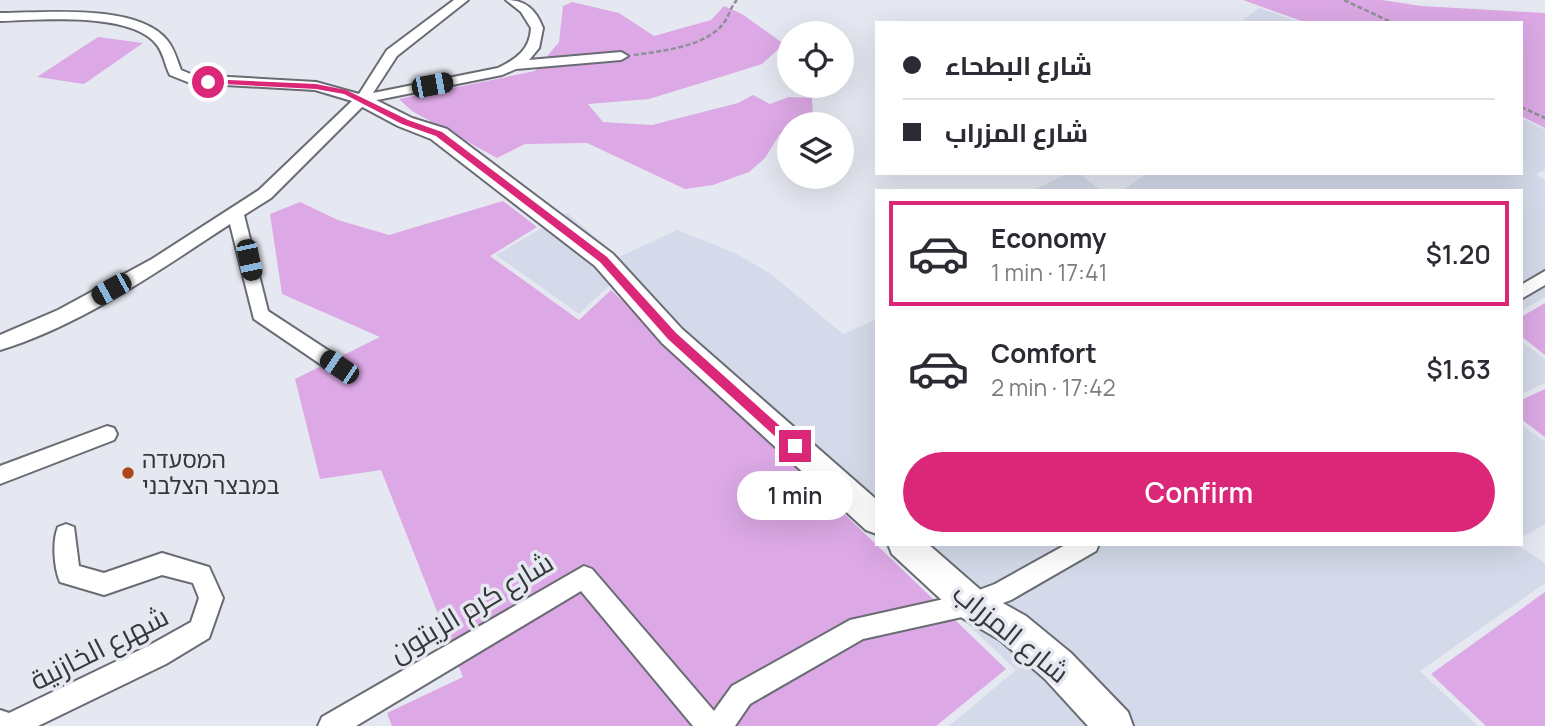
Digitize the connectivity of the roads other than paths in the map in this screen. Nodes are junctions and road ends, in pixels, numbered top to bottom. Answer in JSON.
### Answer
{"nodes":[{"id":1,"x":462,"y":0,"type":"edge"},
{"id":2,"x":512,"y":0,"type":"edge"},
{"id":3,"x":0,"y":17,"type":"edge"},
{"id":4,"x":621,"y":56,"type":"road end"},
{"id":5,"x":516,"y":65,"type":"junction"},
{"id":6,"x":362,"y":99,"type":"junction"},
{"id":7,"x":236,"y":215,"type":"junction"},
{"id":8,"x":1545,"y":277,"type":"edge"},
{"id":9,"x":1523,"y":292,"type":"edge"},
{"id":10,"x":0,"y":343,"type":"edge"},
{"id":11,"x":339,"y":367,"type":"dead end"},
{"id":12,"x":107,"y":434,"type":"dead end"},
{"id":13,"x":0,"y":475,"type":"edge"},
{"id":14,"x":875,"y":518,"type":"edge"},
{"id":15,"x":66,"y":534,"type":"dead end"},
{"id":16,"x":906,"y":546,"type":"edge"},
{"id":17,"x":1084,"y":546,"type":"edge"},
{"id":18,"x":971,"y":604,"type":"junction"},
{"id":19,"x":0,"y":723,"type":"edge"},
{"id":20,"x":331,"y":726,"type":"edge"},
{"id":21,"x":710,"y":726,"type":"edge"},
{"id":22,"x":719,"y":726,"type":"edge"},
{"id":23,"x":1114,"y":726,"type":"edge"}],
"edges":[{"from":1,"to":6,"type":"street"},
{"from":2,"to":5,"type":"street"},
{"from":3,"to":6,"type":"street"},
{"from":4,"to":5,"type":"street"},
{"from":5,"to":6,"type":"street"},
{"from":6,"to":7,"type":"street"},
{"from":6,"to":14,"type":"street"},
{"from":7,"to":10,"type":"street"},
{"from":7,"to":11,"type":"street"},
{"from":8,"to":9,"type":"street"},
{"from":12,"to":13,"type":"street"},
{"from":15,"to":19,"type":"street","name":"شهرع الخازنية"},
{"from":16,"to":18,"type":"street","name":"شارع المزراب"},
{"from":17,"to":18,"type":"street"},
{"from":18,"to":22,"type":"street"},
{"from":18,"to":23,"type":"street","name":"شارع المزراب"},
{"from":20,"to":21,"type":"street","name":"شارع كرم الزيتون"}]}
